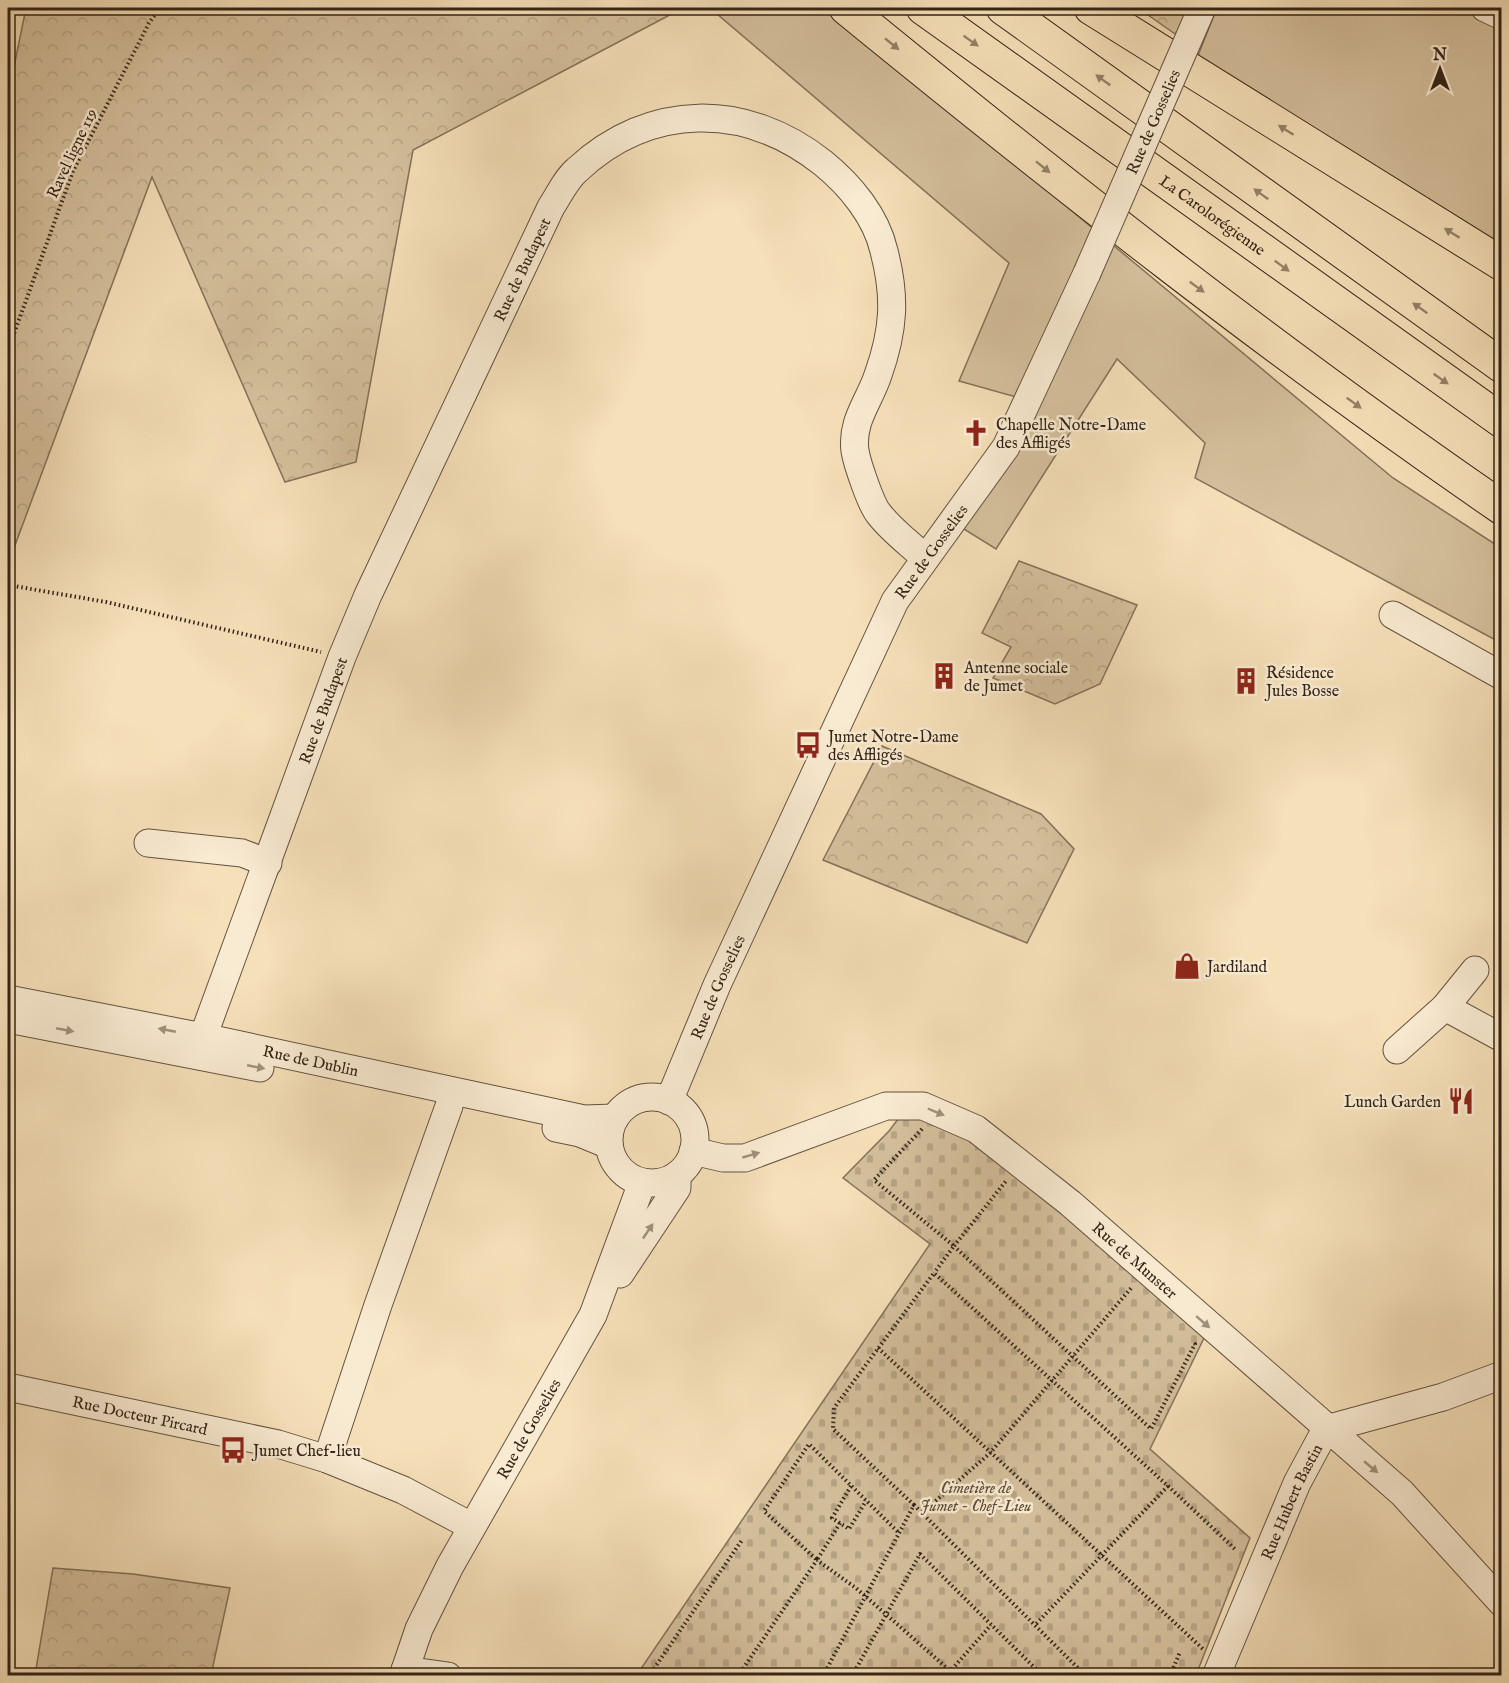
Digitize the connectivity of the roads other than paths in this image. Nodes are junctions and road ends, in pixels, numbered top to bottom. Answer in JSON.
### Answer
{"nodes":[{"id":1,"x":846,"y":8,"type":"edge"},
{"id":2,"x":923,"y":8,"type":"edge"},
{"id":3,"x":1003,"y":8,"type":"edge"},
{"id":4,"x":1091,"y":8,"type":"edge"},
{"id":5,"x":1202,"y":8,"type":"edge"},
{"id":6,"x":1485,"y":8,"type":"edge"},
{"id":7,"x":1502,"y":16,"type":"edge"},
{"id":8,"x":1502,"y":264,"type":"edge"},
{"id":9,"x":1502,"y":366,"type":"edge"},
{"id":10,"x":1502,"y":421,"type":"edge"},
{"id":11,"x":1502,"y":508,"type":"edge"},
{"id":12,"x":925,"y":558,"type":"junction"},
{"id":13,"x":1394,"y":615,"type":"dead end"},
{"id":14,"x":1502,"y":676,"type":"edge"},
{"id":15,"x":148,"y":843,"type":"dead end"},
{"id":16,"x":267,"y":863,"type":"junction"},
{"id":17,"x":1475,"y":970,"type":"dead end"},
{"id":18,"x":8,"y":999,"type":"edge"},
{"id":19,"x":1446,"y":1007,"type":"junction"},
{"id":20,"x":8,"y":1019,"type":"edge"},
{"id":21,"x":203,"y":1036,"type":"junction"},
{"id":22,"x":1502,"y":1038,"type":"edge"},
{"id":23,"x":1397,"y":1050,"type":"dead end"},
{"id":24,"x":669,"y":1101,"type":"junction"},
{"id":25,"x":449,"y":1106,"type":"junction"},
{"id":26,"x":615,"y":1118,"type":"junction"},
{"id":27,"x":609,"y":1145,"type":"junction"},
{"id":28,"x":693,"y":1151,"type":"junction"},
{"id":29,"x":676,"y":1175,"type":"junction"},
{"id":30,"x":642,"y":1183,"type":"junction"},
{"id":31,"x":593,"y":1315,"type":"junction"},
{"id":32,"x":1502,"y":1375,"type":"edge"},
{"id":33,"x":8,"y":1387,"type":"edge"},
{"id":34,"x":1326,"y":1429,"type":"junction"},
{"id":35,"x":327,"y":1459,"type":"junction"},
{"id":36,"x":471,"y":1526,"type":"junction"},
{"id":37,"x":1502,"y":1603,"type":"edge"},
{"id":38,"x":1219,"y":1668,"type":"edge"},
{"id":39,"x":404,"y":1673,"type":"edge"},
{"id":40,"x":448,"y":1676,"type":"edge"}],
"edges":[{"from":1,"to":11,"type":"highway","one_way":true},
{"from":2,"to":10,"type":"highway","name":"La Carolorégienne","one_way":true},
{"from":9,"to":3,"type":"highway","one_way":true},
{"from":8,"to":4,"type":"highway","one_way":true},
{"from":5,"to":12,"type":"street","name":"Rue de Gosselies","bridge":true},
{"from":6,"to":7,"type":"street"},
{"from":12,"to":16,"type":"street","name":"Rue de Budapest"},
{"from":12,"to":24,"type":"street","name":"Rue de Gosselies"},
{"from":13,"to":14,"type":"street"},
{"from":15,"to":16,"type":"street"},
{"from":16,"to":21,"type":"street","name":"Rue de Budapest"},
{"from":17,"to":19,"type":"street"},
{"from":21,"to":18,"type":"street","name":"Rue de Dublin","one_way":true},
{"from":19,"to":22,"type":"street"},
{"from":19,"to":23,"type":"street"},
{"from":20,"to":25,"type":"street","name":"Rue de Dublin","one_way":true},
{"from":21,"to":26,"type":"street","name":"Rue de Dublin"},
{"from":24,"to":26,"type":"street"},
{"from":24,"to":28,"type":"street"},
{"from":25,"to":27,"type":"street","name":"Rue de Dublin"},
{"from":25,"to":35,"type":"street"},
{"from":26,"to":27,"type":"street"},
{"from":27,"to":30,"type":"street"},
{"from":28,"to":29,"type":"street"},
{"from":28,"to":34,"type":"street","name":"Rue de Munster","one_way":true},
{"from":29,"to":30,"type":"street"},
{"from":31,"to":29,"type":"street","one_way":true},
{"from":30,"to":31,"type":"street","name":"Rue de Gosselies"},
{"from":31,"to":36,"type":"street","name":"Rue de Gosselies"},
{"from":32,"to":34,"type":"street","name":"Rue Hubert Bastin"},
{"from":33,"to":35,"type":"street","name":"Rue Docteur Pircard"},
{"from":34,"to":37,"type":"street","name":"Rue de Munster","one_way":true},
{"from":34,"to":38,"type":"street","name":"Rue Hubert Bastin"},
{"from":35,"to":36,"type":"street","name":"Rue Docteur Pircard"},
{"from":36,"to":39,"type":"street","name":"Rue de Gosselies"},
{"from":39,"to":40,"type":"street"}]}
